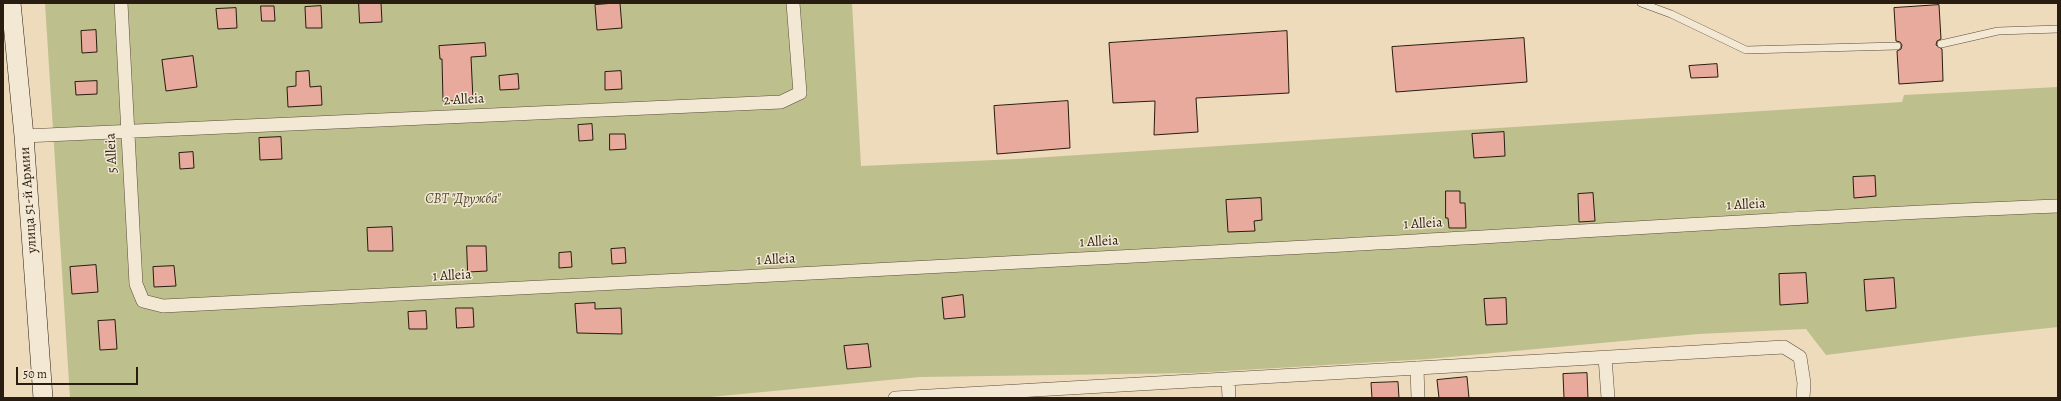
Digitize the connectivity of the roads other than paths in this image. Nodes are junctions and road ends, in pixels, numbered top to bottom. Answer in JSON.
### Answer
{"nodes":[{"id":1,"x":11,"y":3,"type":"edge"},
{"id":2,"x":121,"y":3,"type":"edge"},
{"id":3,"x":793,"y":3,"type":"edge"},
{"id":4,"x":1641,"y":3,"type":"edge"},
{"id":5,"x":2058,"y":29,"type":"edge"},
{"id":6,"x":1941,"y":44,"type":"dead end"},
{"id":7,"x":1897,"y":46,"type":"dead end"},
{"id":8,"x":127,"y":131,"type":"junction"},
{"id":9,"x":24,"y":136,"type":"junction"},
{"id":10,"x":2058,"y":206,"type":"edge"},
{"id":11,"x":143,"y":301,"type":"joint"},
{"id":12,"x":1605,"y":357,"type":"junction"},
{"id":13,"x":1417,"y":368,"type":"junction"},
{"id":14,"x":1228,"y":379,"type":"junction"},
{"id":15,"x":1039,"y":394,"type":"edge"},
{"id":16,"x":43,"y":398,"type":"edge"},
{"id":17,"x":895,"y":398,"type":"edge"},
{"id":18,"x":1229,"y":398,"type":"edge"},
{"id":19,"x":1418,"y":398,"type":"edge"},
{"id":20,"x":1608,"y":398,"type":"edge"},
{"id":21,"x":1803,"y":398,"type":"edge"}],
"edges":[{"from":1,"to":9,"type":"main road","name":"улица 51-й Армии"},
{"from":2,"to":8,"type":"street","name":"5 Alleia"},
{"from":3,"to":8,"type":"street","name":"2 Alleia"},
{"from":4,"to":7,"type":"lane"},
{"from":5,"to":6,"type":"lane"},
{"from":8,"to":9,"type":"street","name":"2 Alleia"},
{"from":8,"to":11,"type":"street","name":"5 Alleia"},
{"from":9,"to":16,"type":"main road","name":"улица 51-й Армии"},
{"from":10,"to":11,"type":"street","name":"1 Alleia"},
{"from":12,"to":13,"type":"street"},
{"from":12,"to":20,"type":"street"},
{"from":12,"to":21,"type":"street"},
{"from":13,"to":14,"type":"street"},
{"from":13,"to":19,"type":"street"},
{"from":14,"to":15,"type":"street"},
{"from":14,"to":18,"type":"street"},
{"from":15,"to":17,"type":"street"}]}
